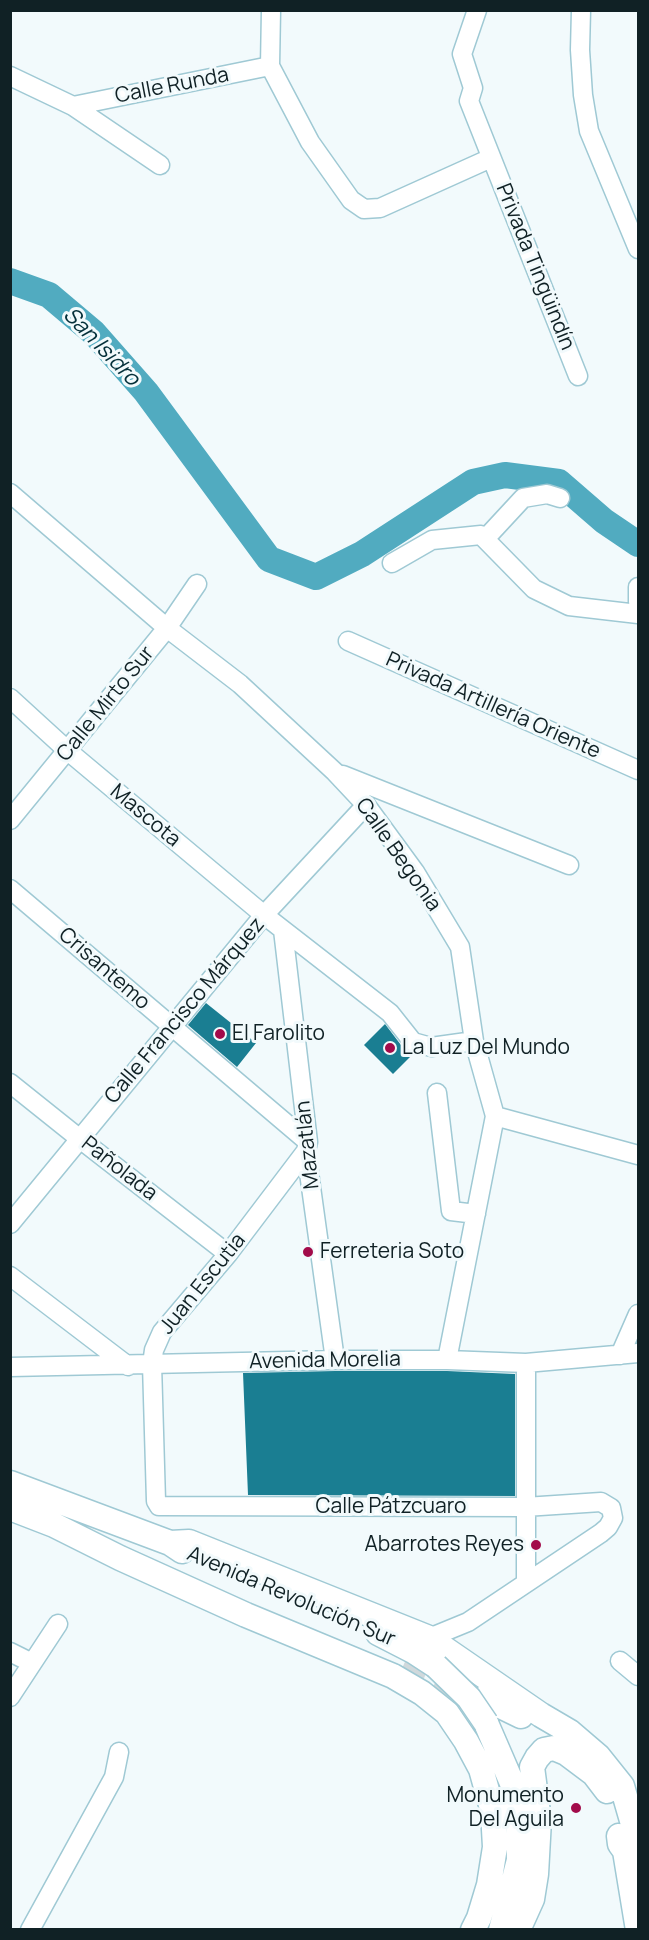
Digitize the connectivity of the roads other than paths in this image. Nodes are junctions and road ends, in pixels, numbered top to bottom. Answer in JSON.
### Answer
{"nodes":[{"id":1,"x":271,"y":10,"type":"edge"},
{"id":2,"x":477,"y":10,"type":"edge"},
{"id":3,"x":581,"y":10,"type":"edge"},
{"id":4,"x":270,"y":66,"type":"junction"},
{"id":5,"x":10,"y":76,"type":"edge"},
{"id":6,"x":73,"y":106,"type":"junction"},
{"id":7,"x":491,"y":158,"type":"junction"},
{"id":8,"x":160,"y":165,"type":"dead end"},
{"id":9,"x":639,"y":249,"type":"edge"},
{"id":10,"x":578,"y":376,"type":"dead end"},
{"id":11,"x":10,"y":493,"type":"edge"},
{"id":12,"x":560,"y":498,"type":"dead end"},
{"id":13,"x":485,"y":539,"type":"junction"},
{"id":14,"x":392,"y":563,"type":"dead end"},
{"id":15,"x":196,"y":584,"type":"dead end"},
{"id":16,"x":638,"y":600,"type":"edge"},
{"id":17,"x":167,"y":628,"type":"junction"},
{"id":18,"x":348,"y":641,"type":"dead end"},
{"id":19,"x":10,"y":698,"type":"edge"},
{"id":20,"x":68,"y":751,"type":"junction"},
{"id":21,"x":639,"y":770,"type":"edge"},
{"id":22,"x":335,"y":772,"type":"junction"},
{"id":23,"x":366,"y":805,"type":"junction"},
{"id":24,"x":10,"y":820,"type":"edge"},
{"id":25,"x":569,"y":865,"type":"dead end"},
{"id":26,"x":10,"y":889,"type":"edge"},
{"id":27,"x":264,"y":915,"type":"junction"},
{"id":28,"x":283,"y":930,"type":"junction"},
{"id":29,"x":171,"y":1027,"type":"junction"},
{"id":30,"x":474,"y":1041,"type":"junction"},
{"id":31,"x":10,"y":1083,"type":"edge"},
{"id":32,"x":437,"y":1092,"type":"dead end"},
{"id":33,"x":495,"y":1116,"type":"junction"},
{"id":34,"x":80,"y":1139,"type":"junction"},
{"id":35,"x":307,"y":1147,"type":"junction"},
{"id":36,"x":639,"y":1155,"type":"edge"},
{"id":37,"x":476,"y":1214,"type":"junction"},
{"id":38,"x":10,"y":1224,"type":"edge"},
{"id":39,"x":228,"y":1254,"type":"junction"},
{"id":40,"x":10,"y":1276,"type":"edge"},
{"id":41,"x":639,"y":1314,"type":"edge"},
{"id":42,"x":639,"y":1353,"type":"edge"},
{"id":43,"x":620,"y":1355,"type":"junction"},
{"id":44,"x":335,"y":1360,"type":"junction"},
{"id":45,"x":447,"y":1360,"type":"junction"},
{"id":46,"x":526,"y":1363,"type":"junction"},
{"id":47,"x":152,"y":1364,"type":"junction"},
{"id":48,"x":128,"y":1366,"type":"junction"},
{"id":49,"x":10,"y":1367,"type":"edge"},
{"id":50,"x":10,"y":1483,"type":"edge"},
{"id":51,"x":159,"y":1506,"type":"joint"},
{"id":52,"x":525,"y":1507,"type":"junction"},
{"id":53,"x":10,"y":1508,"type":"edge"},
{"id":54,"x":54,"y":1525,"type":"junction"},
{"id":55,"x":170,"y":1543,"type":"junction"},
{"id":56,"x":526,"y":1582,"type":"junction"},
{"id":57,"x":58,"y":1624,"type":"dead end"},
{"id":58,"x":429,"y":1638,"type":"junction"},
{"id":59,"x":10,"y":1652,"type":"edge"},
{"id":60,"x":620,"y":1661,"type":"dead end"},
{"id":61,"x":32,"y":1663,"type":"junction"},
{"id":62,"x":404,"y":1664,"type":"tunnel mouth"},
{"id":63,"x":639,"y":1676,"type":"edge"},
{"id":64,"x":10,"y":1697,"type":"edge"},
{"id":65,"x":484,"y":1698,"type":"dead end"},
{"id":66,"x":119,"y":1752,"type":"dead end"},
{"id":67,"x":632,"y":1852,"type":"edge"},
{"id":68,"x":30,"y":1929,"type":"edge"},
{"id":69,"x":473,"y":1929,"type":"edge"},
{"id":70,"x":501,"y":1929,"type":"edge"},
{"id":71,"x":518,"y":1929,"type":"edge"},
{"id":72,"x":638,"y":1929,"type":"edge"}],
"edges":[{"from":1,"to":4,"type":"street"},
{"from":2,"to":7,"type":"street","name":"Privada Tingüindín"},
{"from":3,"to":9,"type":"street"},
{"from":4,"to":6,"type":"street","name":"Calle Runda"},
{"from":4,"to":7,"type":"street"},
{"from":5,"to":6,"type":"street"},
{"from":6,"to":8,"type":"street"},
{"from":7,"to":10,"type":"street","name":"Privada Tingüindín"},
{"from":11,"to":17,"type":"street","name":"Calle Begonia"},
{"from":12,"to":13,"type":"street"},
{"from":13,"to":14,"type":"street"},
{"from":13,"to":16,"type":"street"},
{"from":15,"to":17,"type":"street","name":"Calle Mirto Sur"},
{"from":17,"to":20,"type":"street","name":"Calle Mirto Sur"},
{"from":17,"to":22,"type":"street","name":"Calle Begonia"},
{"from":18,"to":21,"type":"street","name":"Privada Artillería Oriente"},
{"from":19,"to":20,"type":"street","name":"Mascota"},
{"from":20,"to":24,"type":"street","name":"Calle Mirto Sur"},
{"from":20,"to":27,"type":"street","name":"Mascota"},
{"from":22,"to":23,"type":"street","name":"Calle Begonia"},
{"from":22,"to":25,"type":"street"},
{"from":23,"to":27,"type":"street","name":"Calle Francisco Márquez"},
{"from":23,"to":30,"type":"street","name":"Calle Begonia"},
{"from":26,"to":29,"type":"street","name":"Crisantemo"},
{"from":27,"to":28,"type":"street","name":"Mascota"},
{"from":27,"to":29,"type":"street","name":"Calle Francisco Márquez"},
{"from":28,"to":30,"type":"street","name":"Mascota"},
{"from":28,"to":35,"type":"street","name":"Mazatlán"},
{"from":29,"to":34,"type":"street","name":"Calle Francisco Márquez"},
{"from":29,"to":35,"type":"street","name":"Crisantemo"},
{"from":30,"to":33,"type":"street","name":"Calle Begonia"},
{"from":31,"to":34,"type":"street","name":"Pañolada"},
{"from":32,"to":37,"type":"street"},
{"from":33,"to":36,"type":"street"},
{"from":33,"to":37,"type":"street","name":"Calle Begonia"},
{"from":34,"to":38,"type":"street","name":"Calle Francisco Márquez"},
{"from":34,"to":39,"type":"street","name":"Pañolada"},
{"from":35,"to":39,"type":"street","name":"Juan Escutia"},
{"from":35,"to":44,"type":"street","name":"Mazatlán"},
{"from":37,"to":45,"type":"street","name":"Calle Begonia"},
{"from":39,"to":47,"type":"street","name":"Juan Escutia"},
{"from":40,"to":48,"type":"street"},
{"from":41,"to":43,"type":"street"},
{"from":42,"to":43,"type":"street","name":"Avenida Morelia"},
{"from":43,"to":46,"type":"street","name":"Avenida Morelia"},
{"from":44,"to":45,"type":"street","name":"Avenida Morelia"},
{"from":44,"to":47,"type":"street","name":"Avenida Morelia"},
{"from":45,"to":46,"type":"street","name":"Avenida Morelia"},
{"from":46,"to":52,"type":"street"},
{"from":47,"to":48,"type":"street","name":"Avenida Morelia"},
{"from":47,"to":51,"type":"street","name":"Juan Escutia"},
{"from":48,"to":49,"type":"street","name":"Avenida Morelia"},
{"from":50,"to":55,"type":"main road","name":"Avenida Revolución Sur"},
{"from":51,"to":52,"type":"street","name":"Calle Pátzcuaro"},
{"from":52,"to":56,"type":"street"},
{"from":52,"to":56,"type":"street","name":"Calle Pátzcuaro"},
{"from":53,"to":54,"type":"main road","name":"Avenida Revolución Sur"},
{"from":54,"to":62,"type":"main road"},
{"from":54,"to":69,"type":"main road","name":"Avenida Revolución Sur"},
{"from":55,"to":58,"type":"main road"},
{"from":55,"to":70,"type":"main road","name":"Avenida Revolución Sur","bridge":true},
{"from":56,"to":58,"type":"street"},
{"from":57,"to":61,"type":"street"},
{"from":58,"to":67,"type":"main road"},
{"from":59,"to":61,"type":"street"},
{"from":60,"to":63,"type":"street"},
{"from":61,"to":64,"type":"street"},
{"from":65,"to":67,"type":"main road"},
{"from":66,"to":68,"type":"street"},
{"from":67,"to":71,"type":"main road"},
{"from":67,"to":72,"type":"main road"}]}
